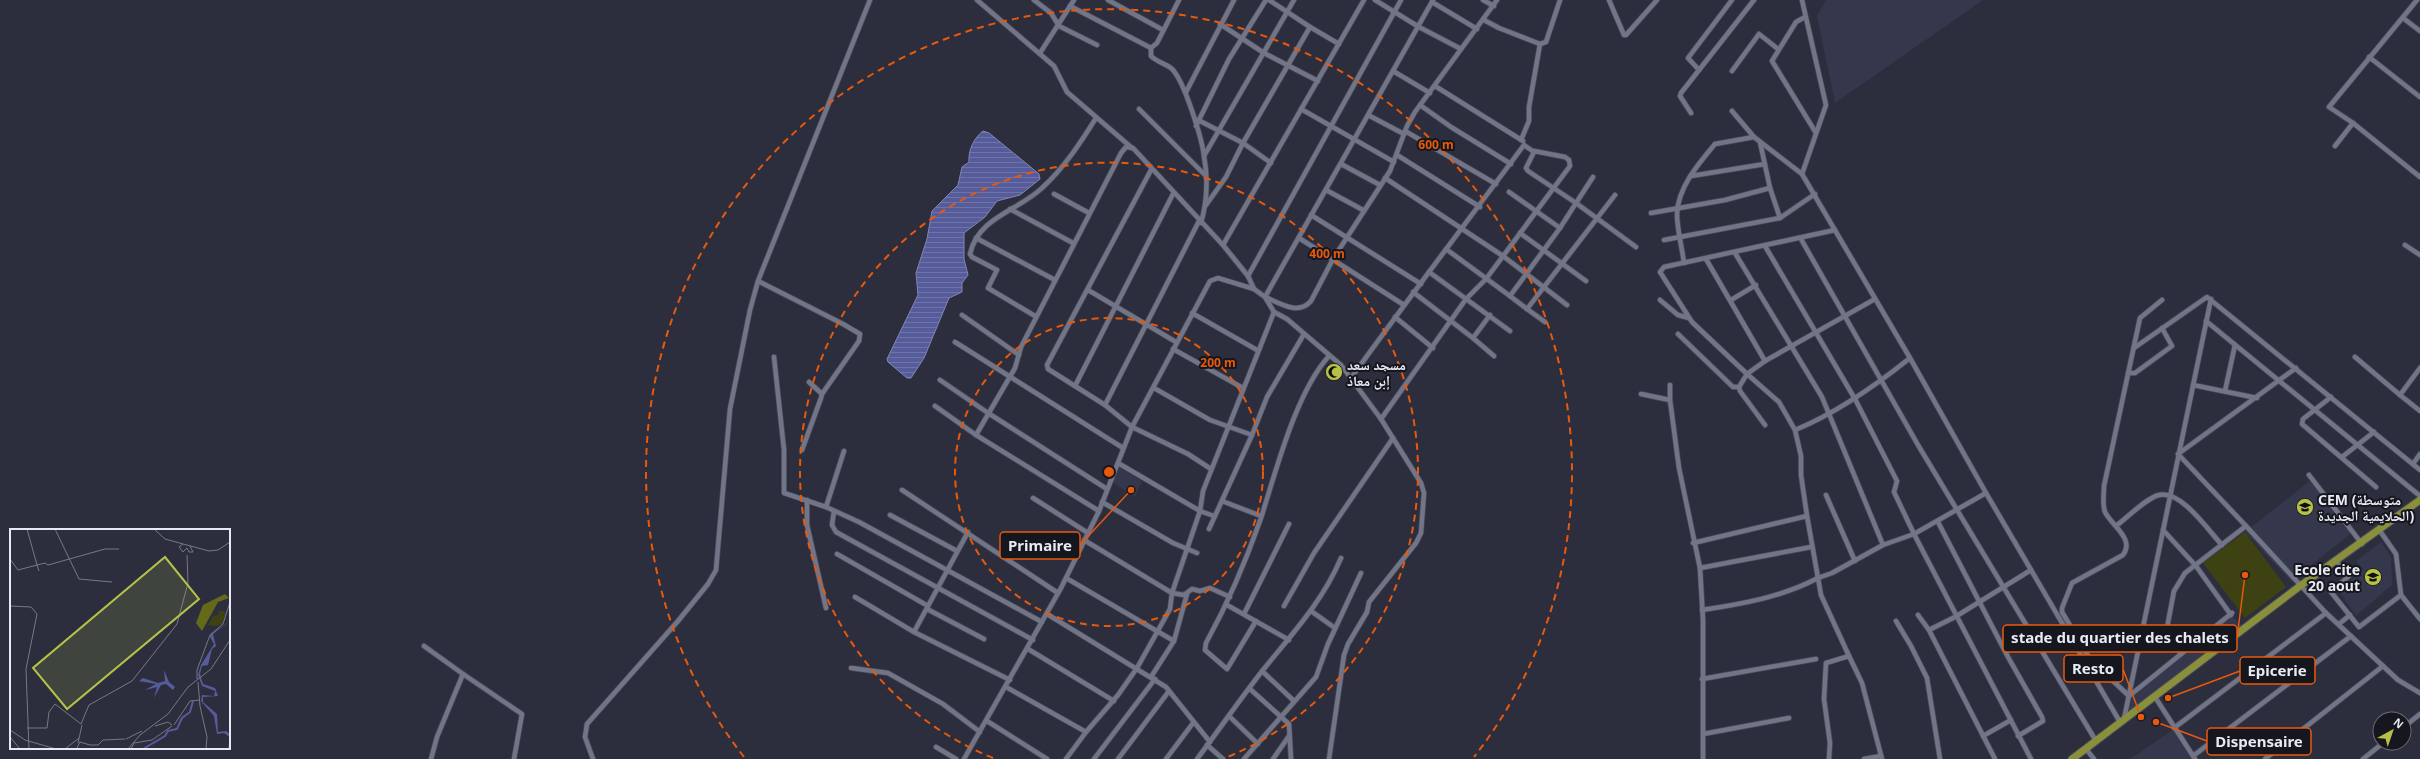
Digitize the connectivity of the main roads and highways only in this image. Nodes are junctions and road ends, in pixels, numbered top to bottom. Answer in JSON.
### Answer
{"nodes":[{"id":1,"x":2420,"y":500,"type":"edge"},
{"id":2,"x":2072,"y":759,"type":"edge"}],
"edges":[{"from":1,"to":2,"type":"main road"}]}
